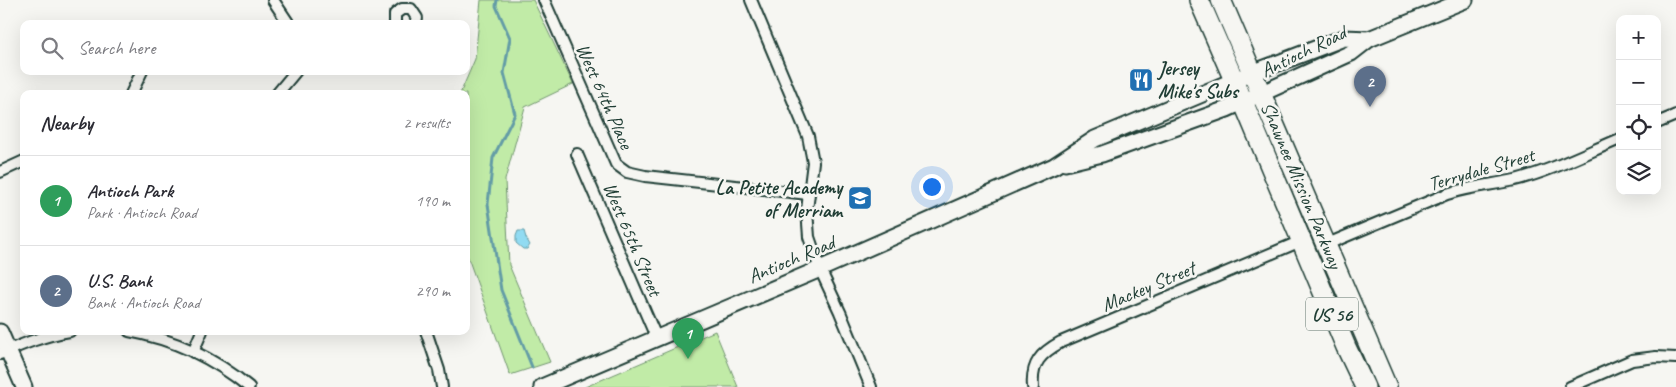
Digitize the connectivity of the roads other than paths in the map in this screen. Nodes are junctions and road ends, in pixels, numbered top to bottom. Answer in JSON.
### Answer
{"nodes":[{"id":1,"x":273,"y":0,"type":"edge"},
{"id":2,"x":544,"y":0,"type":"edge"},
{"id":3,"x":751,"y":0,"type":"edge"},
{"id":4,"x":1199,"y":0,"type":"edge"},
{"id":5,"x":1221,"y":0,"type":"edge"},
{"id":6,"x":1465,"y":0,"type":"edge"},
{"id":7,"x":1441,"y":5,"type":"edge"},
{"id":8,"x":286,"y":20,"type":"edge"},
{"id":9,"x":393,"y":20,"type":"edge"},
{"id":10,"x":417,"y":20,"type":"edge"},
{"id":11,"x":1369,"y":38,"type":"junction"},
{"id":12,"x":1252,"y":73,"type":"junction"},
{"id":13,"x":140,"y":75,"type":"edge"},
{"id":14,"x":293,"y":75,"type":"edge"},
{"id":15,"x":1234,"y":80,"type":"junction"},
{"id":16,"x":133,"y":90,"type":"edge"},
{"id":17,"x":280,"y":90,"type":"edge"},
{"id":18,"x":1261,"y":93,"type":"junction"},
{"id":19,"x":1243,"y":102,"type":"junction"},
{"id":20,"x":1676,"y":115,"type":"edge"},
{"id":21,"x":1661,"y":121,"type":"edge"},
{"id":22,"x":1616,"y":141,"type":"edge"},
{"id":23,"x":577,"y":154,"type":"dead end"},
{"id":24,"x":20,"y":163,"type":"edge"},
{"id":25,"x":1054,"y":166,"type":"junction"},
{"id":26,"x":0,"y":172,"type":"edge"},
{"id":27,"x":808,"y":194,"type":"junction"},
{"id":28,"x":1302,"y":241,"type":"junction"},
{"id":29,"x":1325,"y":245,"type":"junction"},
{"id":30,"x":820,"y":269,"type":"junction"},
{"id":31,"x":0,"y":332,"type":"edge"},
{"id":32,"x":51,"y":335,"type":"edge"},
{"id":33,"x":150,"y":335,"type":"edge"},
{"id":34,"x":200,"y":335,"type":"edge"},
{"id":35,"x":427,"y":335,"type":"edge"},
{"id":36,"x":656,"y":337,"type":"junction"},
{"id":37,"x":4,"y":352,"type":"edge"},
{"id":38,"x":193,"y":352,"type":"junction"},
{"id":39,"x":1676,"y":358,"type":"edge"},
{"id":40,"x":24,"y":387,"type":"edge"},
{"id":41,"x":249,"y":387,"type":"edge"},
{"id":42,"x":442,"y":387,"type":"edge"},
{"id":43,"x":542,"y":387,"type":"edge"},
{"id":44,"x":871,"y":387,"type":"edge"},
{"id":45,"x":1033,"y":387,"type":"edge"},
{"id":46,"x":1365,"y":387,"type":"edge"},
{"id":47,"x":1387,"y":387,"type":"edge"},
{"id":48,"x":1570,"y":387,"type":"edge"}],
"edges":[{"from":1,"to":8,"type":"street"},
{"from":2,"to":27,"type":"street","name":"West 64th Place"},
{"from":3,"to":27,"type":"street"},
{"from":4,"to":15,"type":"highway","name":"Shawnee Mission Parkway","number":"US 56"},
{"from":5,"to":12,"type":"highway","name":"Shawnee Mission Parkway","number":"US 56"},
{"from":6,"to":7,"type":"main road","name":"Antioch Road"},
{"from":7,"to":11,"type":"main road","name":"Antioch Road"},
{"from":9,"to":10,"type":"street"},
{"from":11,"to":12,"type":"main road","name":"Antioch Road"},
{"from":11,"to":18,"type":"main road","name":"Antioch Road"},
{"from":12,"to":15,"type":"main road","name":"Antioch Road"},
{"from":12,"to":18,"type":"highway","name":"Shawnee Mission Parkway","number":"US 56"},
{"from":13,"to":16,"type":"street"},
{"from":14,"to":17,"type":"street"},
{"from":15,"to":19,"type":"highway","name":"Shawnee Mission Parkway","number":"US 56"},
{"from":15,"to":25,"type":"main road","name":"Antioch Road"},
{"from":18,"to":19,"type":"main road","name":"Antioch Road"},
{"from":18,"to":29,"type":"highway","name":"Shawnee Mission Parkway","number":"US 56"},
{"from":19,"to":25,"type":"main road","name":"Antioch Road"},
{"from":19,"to":28,"type":"highway","name":"Shawnee Mission Parkway","number":"US 56"},
{"from":20,"to":21,"type":"street"},
{"from":22,"to":29,"type":"street","name":"Terrydale Street"},
{"from":23,"to":36,"type":"street","name":"West 65th Street"},
{"from":24,"to":26,"type":"street"},
{"from":25,"to":30,"type":"main road","name":"Antioch Road"},
{"from":27,"to":30,"type":"street"},
{"from":28,"to":45,"type":"street","name":"Mackey Street"},
{"from":28,"to":46,"type":"highway","name":"Shawnee Mission Parkway","number":"US 56"},
{"from":29,"to":47,"type":"highway","name":"Shawnee Mission Parkway","number":"US 56"},
{"from":30,"to":36,"type":"main road","name":"Antioch Road"},
{"from":30,"to":44,"type":"street"},
{"from":31,"to":37,"type":"main road"},
{"from":32,"to":37,"type":"street"},
{"from":33,"to":38,"type":"street"},
{"from":34,"to":38,"type":"street"},
{"from":35,"to":42,"type":"street"},
{"from":36,"to":43,"type":"main road","name":"Antioch Road"},
{"from":37,"to":40,"type":"main road"},
{"from":38,"to":41,"type":"street"},
{"from":39,"to":48,"type":"street"}]}
